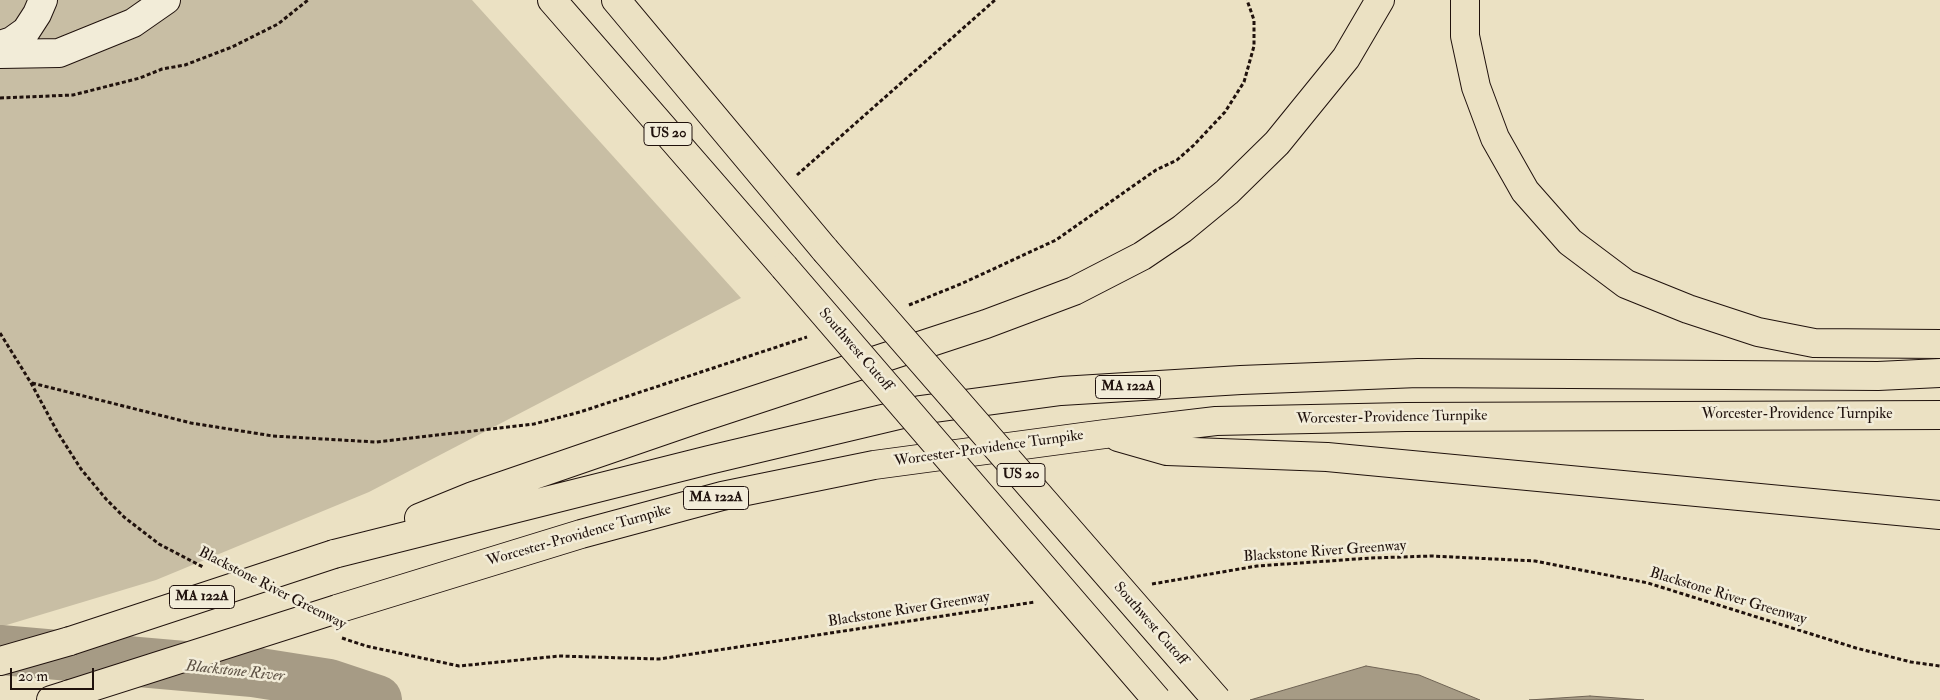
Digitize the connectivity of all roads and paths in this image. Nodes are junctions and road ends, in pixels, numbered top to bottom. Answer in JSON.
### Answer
{"nodes":[{"id":1,"x":43,"y":0,"type":"edge"},
{"id":2,"x":166,"y":0,"type":"edge"},
{"id":3,"x":308,"y":0,"type":"edge"},
{"id":4,"x":552,"y":0,"type":"edge"},
{"id":5,"x":616,"y":0,"type":"edge"},
{"id":6,"x":995,"y":0,"type":"edge"},
{"id":7,"x":1246,"y":0,"type":"edge"},
{"id":8,"x":1380,"y":0,"type":"edge"},
{"id":9,"x":1465,"y":0,"type":"edge"},
{"id":10,"x":0,"y":45,"type":"edge"},
{"id":11,"x":0,"y":54,"type":"edge"},
{"id":12,"x":0,"y":98,"type":"edge"},
{"id":13,"x":776,"y":191,"type":"junction"},
{"id":14,"x":902,"y":307,"type":"dead end"},
{"id":15,"x":0,"y":333,"type":"edge"},
{"id":16,"x":816,"y":334,"type":"dead end"},
{"id":17,"x":1940,"y":344,"type":"edge"},
{"id":18,"x":1940,"y":373,"type":"edge"},
{"id":19,"x":31,"y":383,"type":"junction"},
{"id":20,"x":1940,"y":415,"type":"edge"},
{"id":21,"x":1105,"y":434,"type":"junction"},
{"id":22,"x":1940,"y":515,"type":"edge"},
{"id":23,"x":334,"y":554,"type":"junction"},
{"id":24,"x":210,"y":570,"type":"dead end"},
{"id":25,"x":1146,"y":585,"type":"dead end"},
{"id":26,"x":1039,"y":602,"type":"dead end"},
{"id":27,"x":336,"y":636,"type":"dead end"},
{"id":28,"x":0,"y":662,"type":"edge"},
{"id":29,"x":1940,"y":666,"type":"edge"},
{"id":30,"x":61,"y":697,"type":"edge"},
{"id":31,"x":1157,"y":700,"type":"edge"},
{"id":32,"x":1217,"y":700,"type":"edge"}],
"edges":[{"from":1,"to":10,"type":"main road"},
{"from":2,"to":11,"type":"main road"},
{"from":3,"to":12,"type":"path"},
{"from":4,"to":31,"type":"main road","name":"Southwest Cutoff","number":"US 20","bridge":true},
{"from":5,"to":13,"type":"main road","name":"Southwest Cutoff","number":"US 20"},
{"from":6,"to":13,"type":"path"},
{"from":7,"to":14,"type":"path"},
{"from":8,"to":23,"type":"main road"},
{"from":9,"to":17,"type":"main road"},
{"from":13,"to":32,"type":"main road","name":"Southwest Cutoff","number":"US 20","bridge":true},
{"from":15,"to":19,"type":"path","name":"Blackstone River Greenway"},
{"from":16,"to":19,"type":"path"},
{"from":18,"to":23,"type":"main road","number":"MA 122A"},
{"from":19,"to":24,"type":"path","name":"Blackstone River Greenway"},
{"from":20,"to":21,"type":"main road","name":"Worcester-Providence Turnpike","number":"MA 122A"},
{"from":21,"to":22,"type":"main road"},
{"from":21,"to":30,"type":"main road","name":"Worcester-Providence Turnpike","number":"MA 122A","bridge":true},
{"from":23,"to":28,"type":"main road","number":"MA 122A","bridge":true},
{"from":25,"to":29,"type":"path","name":"Blackstone River Greenway"},
{"from":26,"to":27,"type":"path","name":"Blackstone River Greenway"}]}
